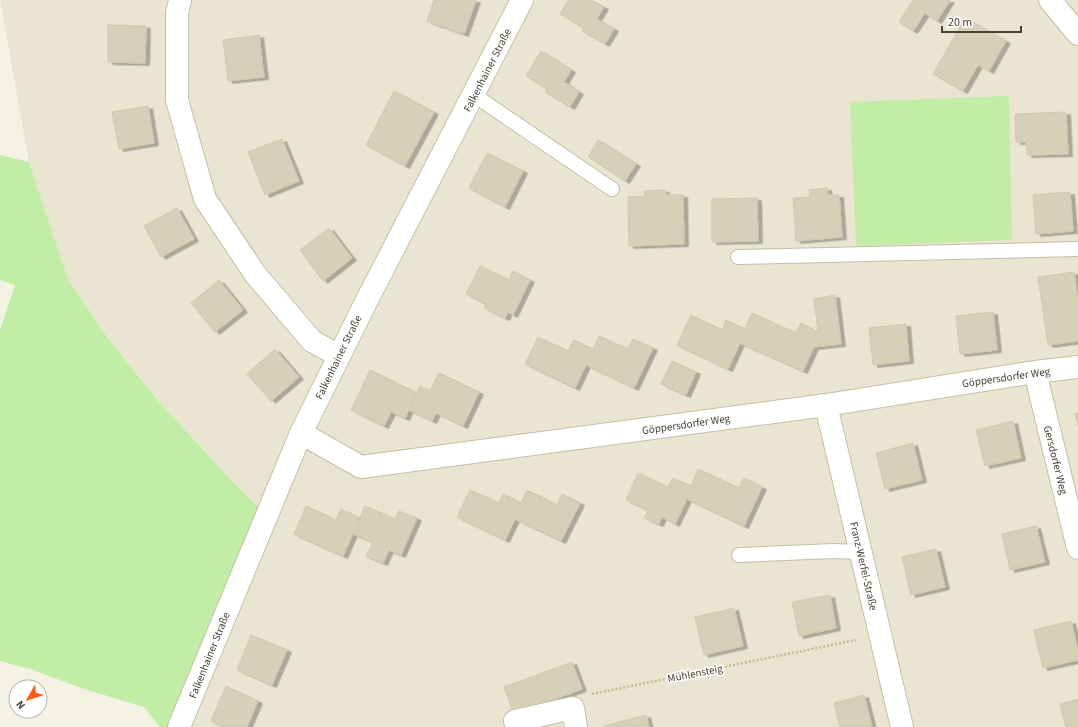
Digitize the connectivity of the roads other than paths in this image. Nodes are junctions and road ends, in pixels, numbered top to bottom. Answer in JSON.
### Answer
{"nodes":[{"id":1,"x":180,"y":0,"type":"edge"},
{"id":2,"x":522,"y":0,"type":"edge"},
{"id":3,"x":1050,"y":0,"type":"edge"},
{"id":4,"x":1078,"y":34,"type":"edge"},
{"id":5,"x":474,"y":95,"type":"junction"},
{"id":6,"x":612,"y":189,"type":"dead end"},
{"id":7,"x":1078,"y":249,"type":"edge"},
{"id":8,"x":738,"y":257,"type":"dead end"},
{"id":9,"x":339,"y":356,"type":"junction"},
{"id":10,"x":1078,"y":367,"type":"edge"},
{"id":11,"x":1034,"y":372,"type":"junction"},
{"id":12,"x":826,"y":405,"type":"junction"},
{"id":13,"x":301,"y":433,"type":"junction"},
{"id":14,"x":1078,"y":548,"type":"edge"},
{"id":15,"x":860,"y":552,"type":"junction"},
{"id":16,"x":739,"y":555,"type":"dead end"},
{"id":17,"x":575,"y":718,"type":"edge"},
{"id":18,"x":515,"y":721,"type":"dead end"},
{"id":19,"x":179,"y":727,"type":"edge"},
{"id":20,"x":902,"y":727,"type":"edge"}],
"edges":[{"from":1,"to":9,"type":"street"},
{"from":2,"to":5,"type":"street","name":"Falkenhainer Straße"},
{"from":3,"to":4,"type":"street"},
{"from":5,"to":6,"type":"lane"},
{"from":5,"to":9,"type":"street","name":"Falkenhainer Straße"},
{"from":7,"to":8,"type":"lane"},
{"from":9,"to":13,"type":"street","name":"Falkenhainer Straße"},
{"from":10,"to":11,"type":"street","name":"Göppersdorfer Weg"},
{"from":11,"to":12,"type":"street","name":"Göppersdorfer Weg"},
{"from":11,"to":14,"type":"street","name":"Gersdorfer Weg"},
{"from":12,"to":13,"type":"street","name":"Göppersdorfer Weg"},
{"from":12,"to":15,"type":"street","name":"Franz-Werfel-Straße"},
{"from":13,"to":19,"type":"street","name":"Falkenhainer Straße"},
{"from":15,"to":16,"type":"lane"},
{"from":15,"to":20,"type":"street","name":"Franz-Werfel-Straße"},
{"from":17,"to":18,"type":"street"}]}
